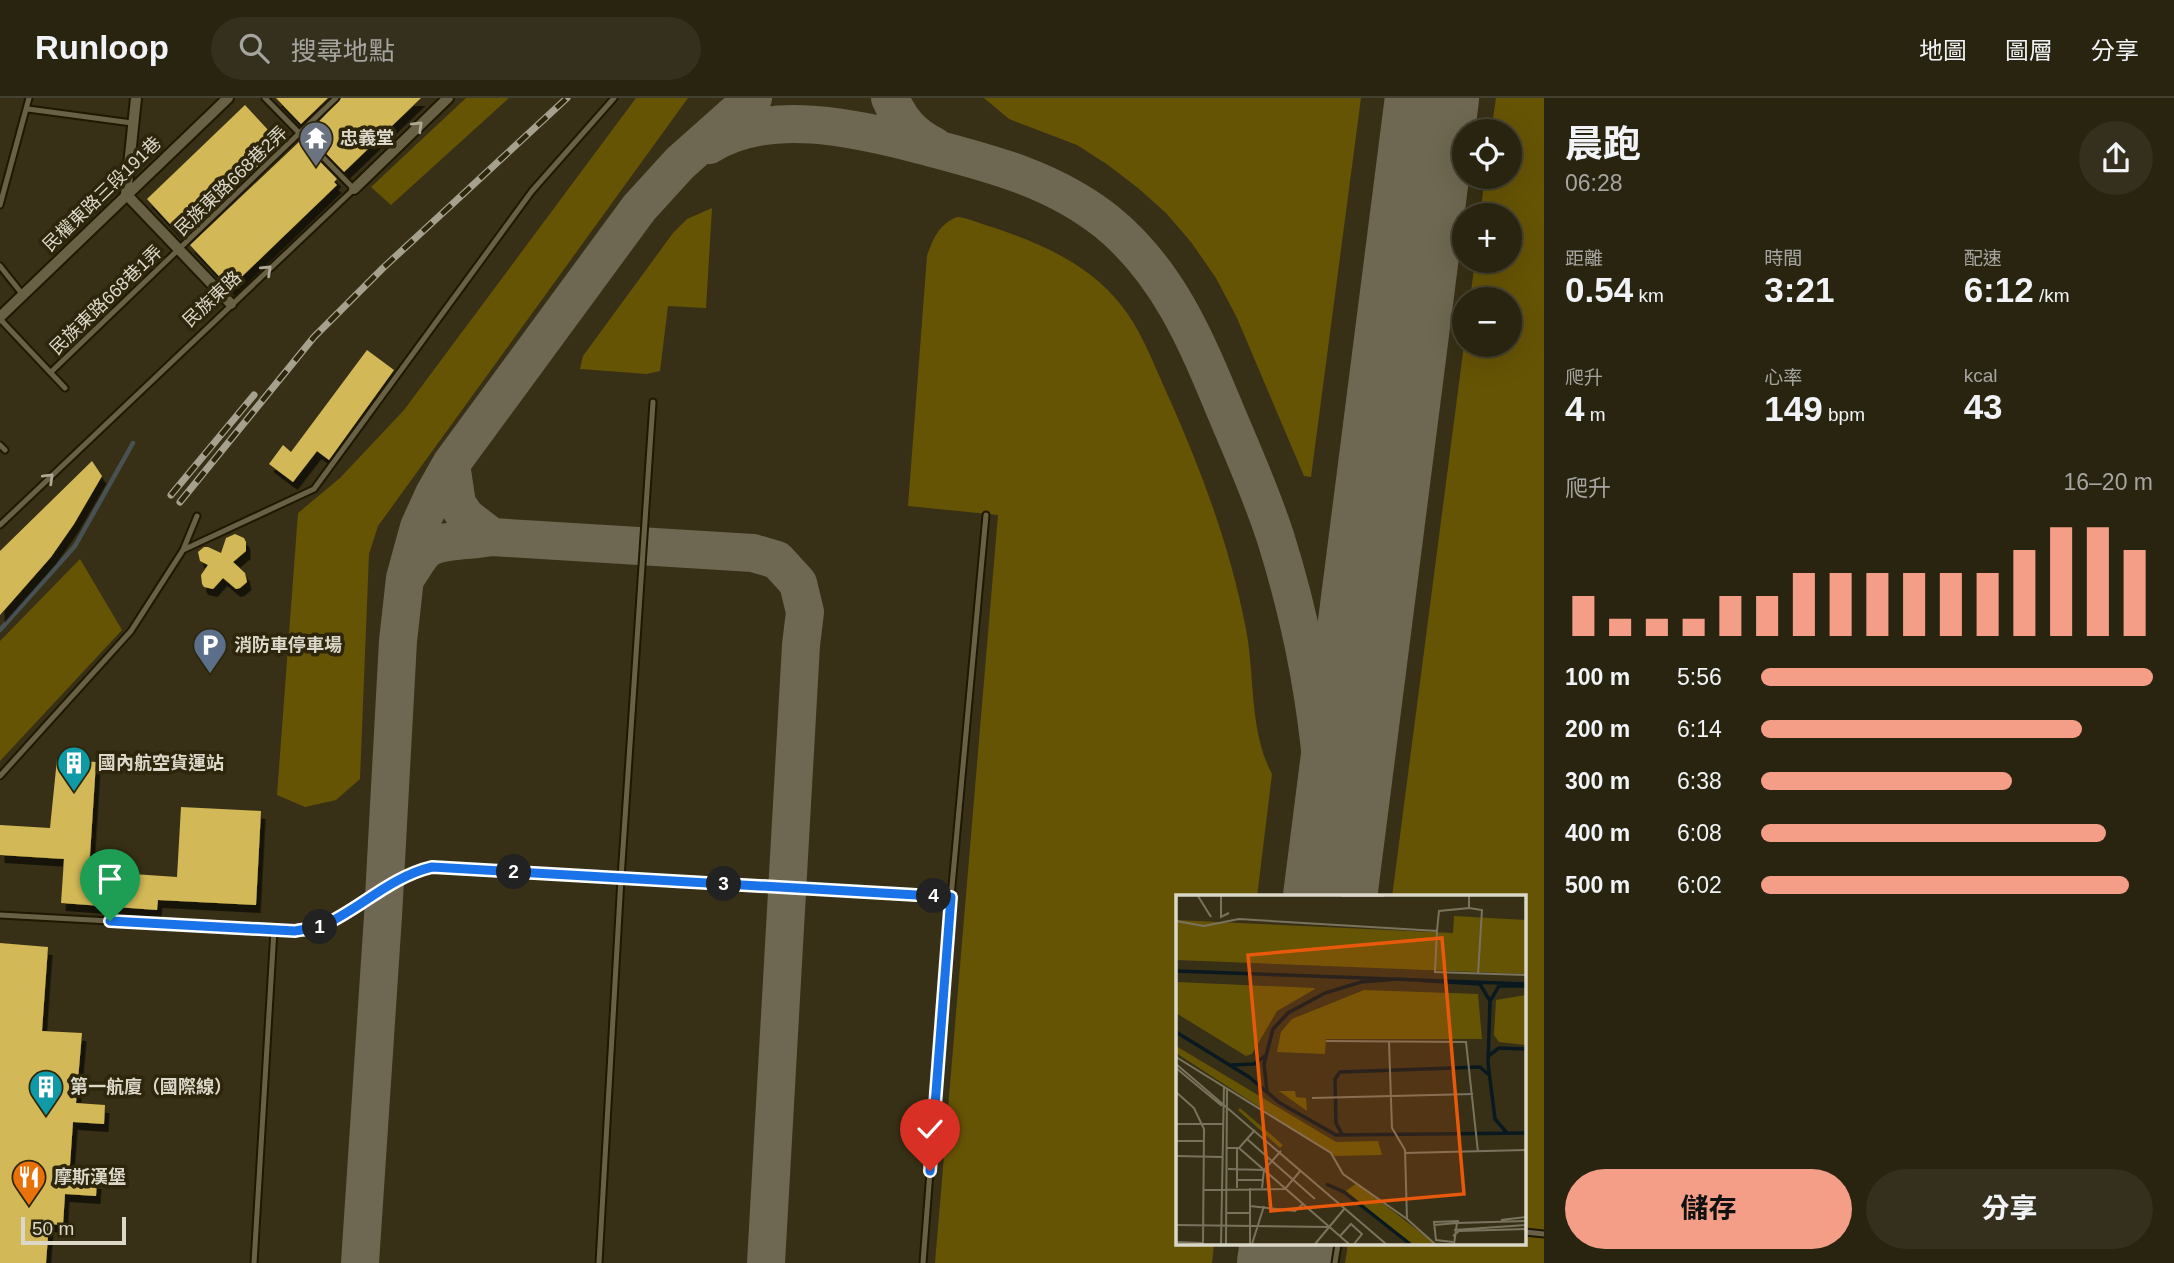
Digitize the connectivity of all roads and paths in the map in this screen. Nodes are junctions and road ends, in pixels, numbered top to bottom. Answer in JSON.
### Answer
{"nodes":[{"id":1,"x":29,"y":98,"type":"edge"},
{"id":2,"x":136,"y":98,"type":"edge"},
{"id":3,"x":228,"y":98,"type":"edge"},
{"id":4,"x":265,"y":98,"type":"edge"},
{"id":5,"x":336,"y":98,"type":"edge"},
{"id":6,"x":448,"y":98,"type":"edge"},
{"id":7,"x":614,"y":98,"type":"edge"},
{"id":8,"x":28,"y":109,"type":"junction"},
{"id":9,"x":134,"y":123,"type":"junction"},
{"id":10,"x":300,"y":133,"type":"junction"},
{"id":11,"x":354,"y":189,"type":"junction"},
{"id":12,"x":126,"y":194,"type":"junction"},
{"id":13,"x":0,"y":205,"type":"edge"},
{"id":14,"x":180,"y":249,"type":"junction"},
{"id":15,"x":0,"y":266,"type":"edge"},
{"id":16,"x":23,"y":295,"type":"junction"},
{"id":17,"x":231,"y":304,"type":"junction"},
{"id":18,"x":0,"y":318,"type":"edge"},
{"id":19,"x":51,"y":372,"type":"junction"},
{"id":20,"x":65,"y":388,"type":"dead end"},
{"id":21,"x":653,"y":402,"type":"dead end"},
{"id":22,"x":986,"y":515,"type":"dead end"},
{"id":23,"x":197,"y":516,"type":"dead end"},
{"id":24,"x":0,"y":525,"type":"edge"},
{"id":25,"x":183,"y":550,"type":"junction"},
{"id":26,"x":0,"y":776,"type":"edge"},
{"id":27,"x":621,"y":878,"type":"junction"},
{"id":28,"x":951,"y":897,"type":"junction"},
{"id":29,"x":0,"y":915,"type":"edge"},
{"id":30,"x":274,"y":930,"type":"junction"},
{"id":31,"x":1526,"y":1232,"type":"edge"},
{"id":32,"x":1544,"y":1234,"type":"edge"},
{"id":33,"x":254,"y":1263,"type":"edge"},
{"id":34,"x":599,"y":1263,"type":"edge"},
{"id":35,"x":923,"y":1263,"type":"edge"}],
"edges":[{"from":1,"to":8,"type":"lane"},
{"from":2,"to":9,"type":"street"},
{"from":3,"to":12,"type":"street","name":"民權東路三段191巷"},
{"from":4,"to":10,"type":"lane"},
{"from":5,"to":10,"type":"lane","name":"民族東路668巷2弄"},
{"from":11,"to":6,"type":"street","name":"民族東路","one_way":true},
{"from":7,"to":25,"type":"lane"},
{"from":8,"to":9,"type":"lane"},
{"from":8,"to":13,"type":"lane"},
{"from":9,"to":12,"type":"street"},
{"from":10,"to":11,"type":"lane"},
{"from":10,"to":14,"type":"lane","name":"民族東路668巷2弄"},
{"from":17,"to":11,"type":"lane","name":"民族東路","one_way":true},
{"from":12,"to":14,"type":"street"},
{"from":12,"to":16,"type":"street","name":"民權東路三段191巷"},
{"from":14,"to":17,"type":"street"},
{"from":14,"to":19,"type":"lane","name":"民族東路668巷1弄"},
{"from":15,"to":16,"type":"lane"},
{"from":16,"to":18,"type":"street","name":"民權東路三段191巷"},
{"from":24,"to":17,"type":"lane","name":"民族東路","one_way":true},
{"from":18,"to":19,"type":"lane"},
{"from":19,"to":20,"type":"lane"},
{"from":21,"to":27,"type":"lane"},
{"from":22,"to":28,"type":"lane"},
{"from":23,"to":25,"type":"lane"},
{"from":25,"to":26,"type":"lane"},
{"from":27,"to":28,"type":"lane"},
{"from":27,"to":30,"type":"lane"},
{"from":27,"to":34,"type":"lane"},
{"from":28,"to":35,"type":"lane"},
{"from":29,"to":30,"type":"lane"},
{"from":30,"to":33,"type":"lane"},
{"from":31,"to":32,"type":"lane"}]}
